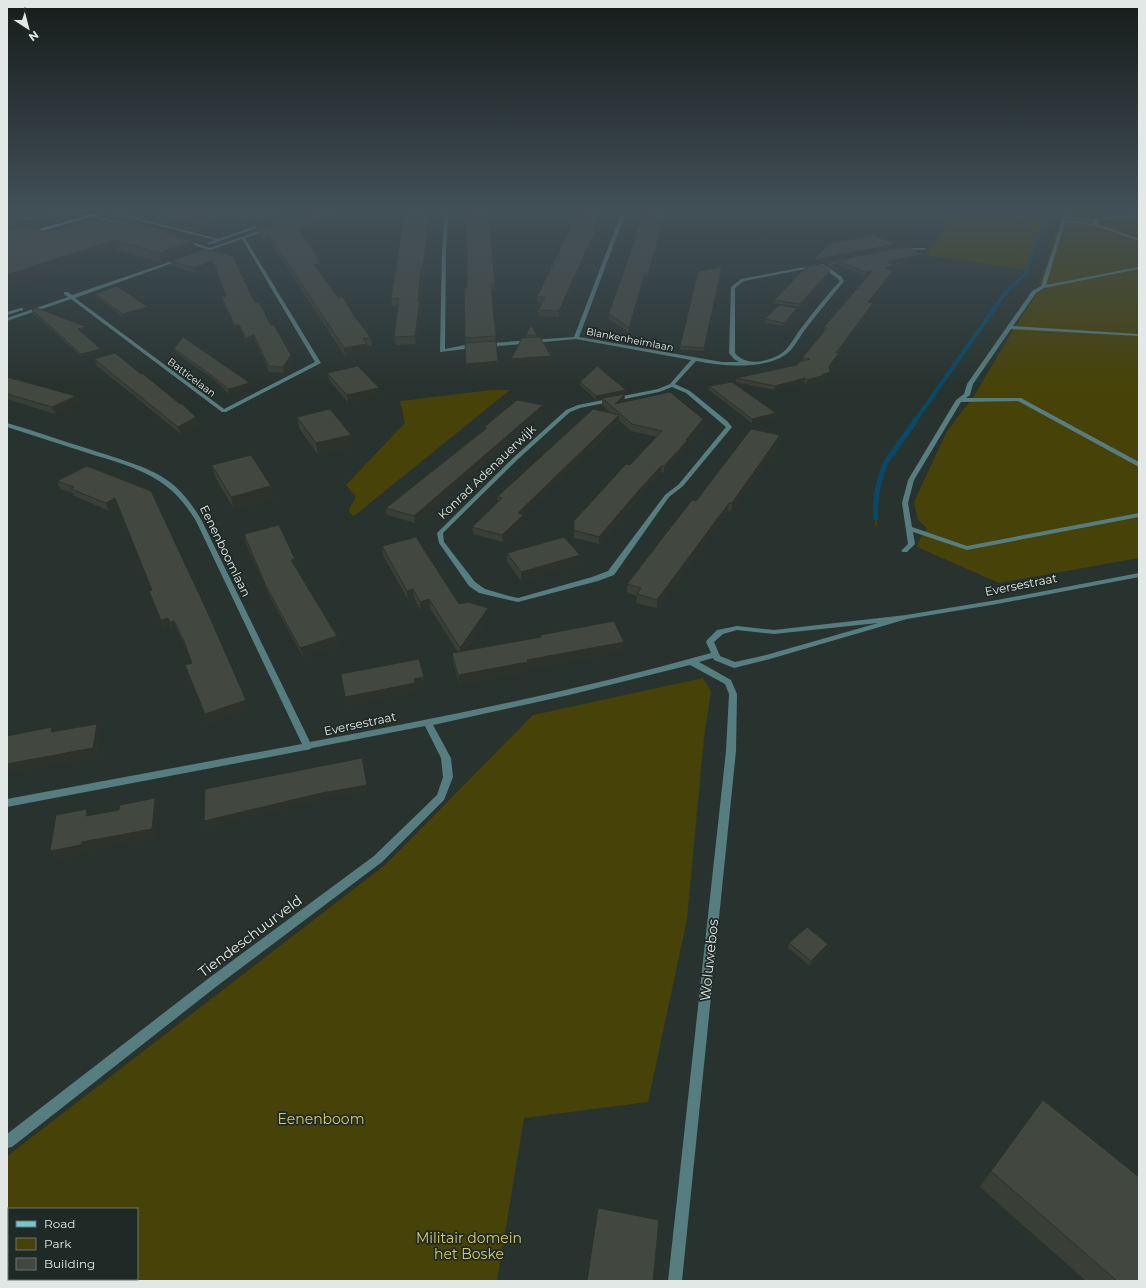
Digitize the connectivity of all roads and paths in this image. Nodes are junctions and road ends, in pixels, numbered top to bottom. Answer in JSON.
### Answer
{"nodes":[{"id":1,"x":140,"y":269,"type":"edge"},
{"id":2,"x":147,"y":269,"type":"edge"},
{"id":3,"x":262,"y":269,"type":"edge"},
{"id":4,"x":444,"y":269,"type":"edge"},
{"id":5,"x":602,"y":269,"type":"edge"},
{"id":6,"x":800,"y":269,"type":"edge"},
{"id":7,"x":827,"y":269,"type":"edge"},
{"id":8,"x":1049,"y":269,"type":"edge"},
{"id":9,"x":1133,"y":269,"type":"edge"},
{"id":10,"x":87,"y":286,"type":"dead end"},
{"id":11,"x":1043,"y":287,"type":"junction"},
{"id":12,"x":73,"y":291,"type":"dead end"},
{"id":13,"x":66,"y":293,"type":"junction"},
{"id":14,"x":59,"y":296,"type":"dead end"},
{"id":15,"x":71,"y":297,"type":"junction"},
{"id":16,"x":26,"y":307,"type":"dead end"},
{"id":17,"x":7,"y":314,"type":"edge"},
{"id":18,"x":7,"y":320,"type":"edge"},
{"id":19,"x":1010,"y":327,"type":"junction"},
{"id":20,"x":1139,"y":334,"type":"edge"},
{"id":21,"x":576,"y":338,"type":"junction"},
{"id":22,"x":694,"y":360,"type":"junction"},
{"id":23,"x":745,"y":363,"type":"junction"},
{"id":24,"x":672,"y":385,"type":"junction"},
{"id":25,"x":959,"y":400,"type":"junction"},
{"id":26,"x":7,"y":425,"type":"edge"},
{"id":27,"x":1139,"y":465,"type":"edge"},
{"id":28,"x":1139,"y":515,"type":"edge"},
{"id":29,"x":909,"y":528,"type":"junction"},
{"id":30,"x":905,"y":551,"type":"dead end"},
{"id":31,"x":1139,"y":574,"type":"edge"},
{"id":32,"x":906,"y":617,"type":"junction"},
{"id":33,"x":714,"y":655,"type":"junction"},
{"id":34,"x":692,"y":662,"type":"junction"},
{"id":35,"x":427,"y":722,"type":"junction"},
{"id":36,"x":308,"y":747,"type":"junction"},
{"id":37,"x":7,"y":803,"type":"edge"},
{"id":38,"x":7,"y":1142,"type":"edge"},
{"id":39,"x":675,"y":1281,"type":"edge"}],
"edges":[{"from":1,"to":10,"type":"street"},
{"from":2,"to":15,"type":"street"},
{"from":3,"to":15,"type":"street","name":"Batticelaan"},
{"from":4,"to":21,"type":"street","name":"Blankenheimlaan"},
{"from":5,"to":21,"type":"street"},
{"from":6,"to":23,"type":"street"},
{"from":7,"to":23,"type":"street","name":"Blankenheimlaan"},
{"from":8,"to":11,"type":"street"},
{"from":9,"to":11,"type":"street"},
{"from":11,"to":19,"type":"street"},
{"from":12,"to":13,"type":"street"},
{"from":13,"to":14,"type":"street"},
{"from":13,"to":15,"type":"street","name":"Batticelaan"},
{"from":15,"to":18,"type":"street"},
{"from":16,"to":17,"type":"street"},
{"from":19,"to":20,"type":"street"},
{"from":19,"to":25,"type":"street"},
{"from":21,"to":22,"type":"street","name":"Blankenheimlaan"},
{"from":22,"to":23,"type":"street","name":"Blankenheimlaan"},
{"from":22,"to":24,"type":"street"},
{"from":24,"to":24,"type":"street","name":"Konrad Adenauerwijk"},
{"from":25,"to":27,"type":"street"},
{"from":25,"to":29,"type":"street"},
{"from":26,"to":36,"type":"street","name":"Eenenboomlaan"},
{"from":28,"to":29,"type":"street"},
{"from":29,"to":30,"type":"street"},
{"from":31,"to":32,"type":"street","name":"Eversestraat"},
{"from":32,"to":33,"type":"street","name":"Eversestraat"},
{"from":32,"to":33,"type":"street","name":"Eversestraat"},
{"from":33,"to":34,"type":"street","name":"Eversestraat"},
{"from":34,"to":35,"type":"street","name":"Eversestraat"},
{"from":34,"to":39,"type":"street","name":"Woluwebos"},
{"from":35,"to":36,"type":"street","name":"Eversestraat"},
{"from":35,"to":38,"type":"street","name":"Tiendeschuurveld"},
{"from":36,"to":37,"type":"street","name":"Eversestraat"}]}
